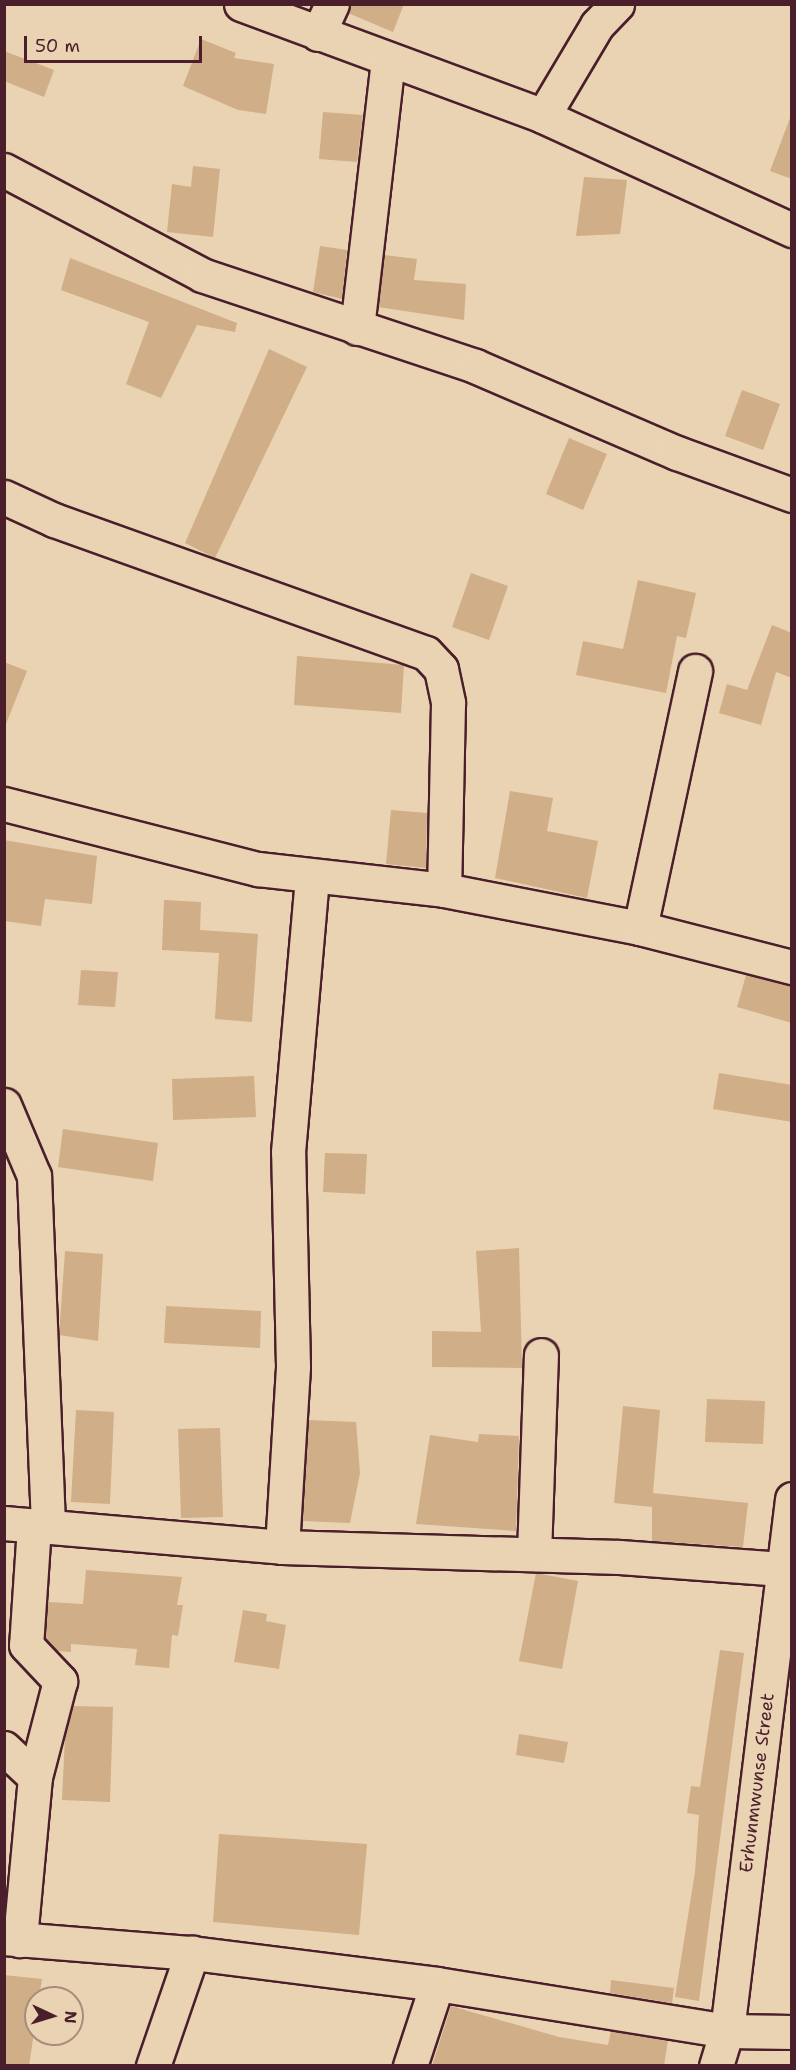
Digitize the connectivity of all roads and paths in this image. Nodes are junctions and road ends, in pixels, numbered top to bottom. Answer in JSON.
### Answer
{"nodes":[{"id":1,"x":241,"y":4,"type":"edge"},
{"id":2,"x":333,"y":4,"type":"edge"},
{"id":3,"x":617,"y":4,"type":"edge"},
{"id":4,"x":318,"y":34,"type":"junction"},
{"id":5,"x":388,"y":60,"type":"junction"},
{"id":6,"x":543,"y":116,"type":"junction"},
{"id":7,"x":4,"y":170,"type":"edge"},
{"id":8,"x":792,"y":230,"type":"edge"},
{"id":9,"x":357,"y":328,"type":"junction"},
{"id":10,"x":792,"y":495,"type":"edge"},
{"id":11,"x":4,"y":497,"type":"edge"},
{"id":12,"x":695,"y":671,"type":"dead end"},
{"id":13,"x":4,"y":804,"type":"edge"},
{"id":14,"x":312,"y":878,"type":"junction"},
{"id":15,"x":444,"y":890,"type":"junction"},
{"id":16,"x":640,"y":928,"type":"junction"},
{"id":17,"x":792,"y":967,"type":"edge"},
{"id":18,"x":4,"y":1105,"type":"edge"},
{"id":19,"x":541,"y":1355,"type":"dead end"},
{"id":20,"x":792,"y":1499,"type":"edge"},
{"id":21,"x":29,"y":1525,"type":"edge"},
{"id":22,"x":282,"y":1547,"type":"junction"},
{"id":23,"x":534,"y":1554,"type":"junction"},
{"id":24,"x":783,"y":1569,"type":"junction"},
{"id":25,"x":777,"y":1737,"type":"edge"},
{"id":26,"x":4,"y":1748,"type":"edge"},
{"id":27,"x":35,"y":1777,"type":"junction"},
{"id":28,"x":12,"y":1939,"type":"edge"},
{"id":29,"x":192,"y":1953,"type":"junction"},
{"id":30,"x":437,"y":1984,"type":"junction"},
{"id":31,"x":727,"y":2031,"type":"junction"},
{"id":32,"x":792,"y":2032,"type":"edge"},
{"id":33,"x":153,"y":2066,"type":"edge"},
{"id":34,"x":411,"y":2066,"type":"edge"},
{"id":35,"x":716,"y":2066,"type":"edge"}],
"edges":[{"from":1,"to":4,"type":"street"},
{"from":2,"to":4,"type":"street"},
{"from":3,"to":6,"type":"street"},
{"from":4,"to":5,"type":"street"},
{"from":5,"to":6,"type":"street"},
{"from":5,"to":9,"type":"street"},
{"from":6,"to":8,"type":"street"},
{"from":7,"to":9,"type":"street"},
{"from":9,"to":10,"type":"street"},
{"from":11,"to":15,"type":"street"},
{"from":12,"to":16,"type":"street"},
{"from":13,"to":14,"type":"street"},
{"from":14,"to":15,"type":"street"},
{"from":14,"to":22,"type":"street"},
{"from":15,"to":16,"type":"street"},
{"from":16,"to":17,"type":"street"},
{"from":18,"to":21,"type":"street"},
{"from":19,"to":23,"type":"street"},
{"from":20,"to":24,"type":"street","name":"Erhunmwunse Street"},
{"from":21,"to":22,"type":"street"},
{"from":21,"to":27,"type":"street"},
{"from":22,"to":23,"type":"street"},
{"from":23,"to":24,"type":"street"},
{"from":24,"to":25,"type":"street","name":"Erhunmwunse Street"},
{"from":25,"to":31,"type":"street","name":"Erhunmwunse Street"},
{"from":26,"to":27,"type":"street"},
{"from":27,"to":28,"type":"street"},
{"from":28,"to":29,"type":"street"},
{"from":29,"to":30,"type":"street"},
{"from":29,"to":33,"type":"street"},
{"from":30,"to":31,"type":"street"},
{"from":30,"to":34,"type":"street"},
{"from":31,"to":32,"type":"street"},
{"from":31,"to":35,"type":"street","name":"Erhunmwunse Street"}]}
